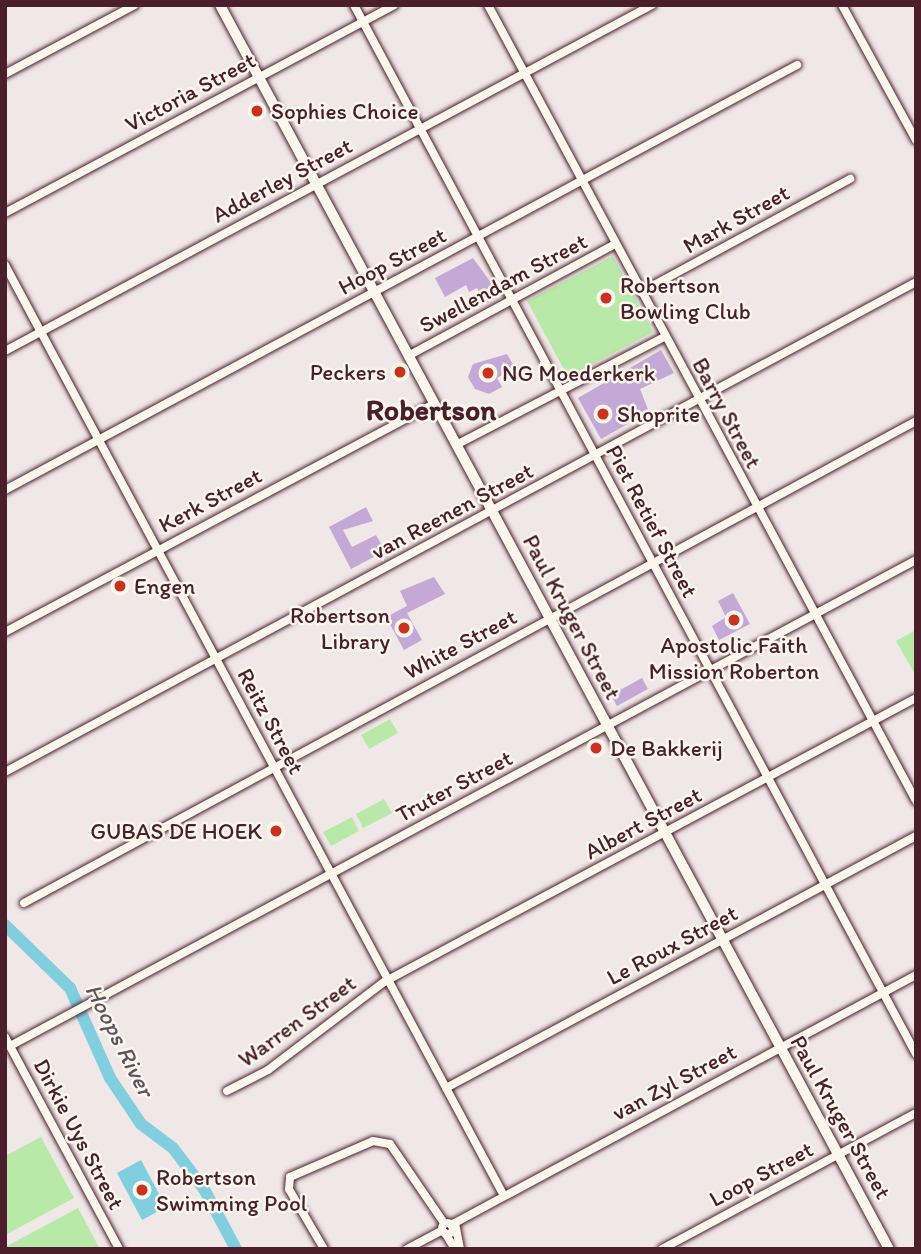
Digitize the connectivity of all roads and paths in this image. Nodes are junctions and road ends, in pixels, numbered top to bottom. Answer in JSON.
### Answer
{"nodes":[{"id":1,"x":135,"y":5,"type":"edge"},
{"id":2,"x":220,"y":5,"type":"edge"},
{"id":3,"x":354,"y":5,"type":"edge"},
{"id":4,"x":394,"y":5,"type":"edge"},
{"id":5,"x":488,"y":5,"type":"edge"},
{"id":6,"x":652,"y":5,"type":"edge"},
{"id":7,"x":842,"y":5,"type":"edge"},
{"id":8,"x":363,"y":22,"type":"junction"},
{"id":9,"x":797,"y":65,"type":"dead end"},
{"id":10,"x":5,"y":74,"type":"edge"},
{"id":11,"x":524,"y":74,"type":"junction"},
{"id":12,"x":259,"y":77,"type":"junction"},
{"id":13,"x":421,"y":128,"type":"junction"},
{"id":14,"x":916,"y":140,"type":"edge"},
{"id":15,"x":850,"y":179,"type":"dead end"},
{"id":16,"x":583,"y":181,"type":"junction"},
{"id":17,"x":317,"y":185,"type":"junction"},
{"id":18,"x":5,"y":213,"type":"edge"},
{"id":19,"x":479,"y":237,"type":"junction"},
{"id":20,"x":615,"y":244,"type":"junction"},
{"id":21,"x":5,"y":265,"type":"edge"},
{"id":22,"x":916,"y":282,"type":"edge"},
{"id":23,"x":374,"y":292,"type":"junction"},
{"id":24,"x":641,"y":292,"type":"junction"},
{"id":25,"x":512,"y":299,"type":"junction"},
{"id":26,"x":40,"y":332,"type":"junction"},
{"id":27,"x":664,"y":337,"type":"junction"},
{"id":28,"x":5,"y":351,"type":"edge"},
{"id":29,"x":408,"y":356,"type":"junction"},
{"id":30,"x":561,"y":391,"type":"junction"},
{"id":31,"x":698,"y":399,"type":"junction"},
{"id":32,"x":434,"y":404,"type":"junction"},
{"id":33,"x":916,"y":421,"type":"edge"},
{"id":34,"x":97,"y":441,"type":"junction"},
{"id":35,"x":456,"y":445,"type":"junction"},
{"id":36,"x":595,"y":454,"type":"junction"},
{"id":37,"x":5,"y":490,"type":"edge"},
{"id":38,"x":756,"y":507,"type":"junction"},
{"id":39,"x":491,"y":511,"type":"junction"},
{"id":40,"x":158,"y":550,"type":"junction"},
{"id":41,"x":916,"y":560,"type":"edge"},
{"id":42,"x":653,"y":563,"type":"junction"},
{"id":43,"x":816,"y":613,"type":"junction"},
{"id":44,"x":549,"y":618,"type":"junction"},
{"id":45,"x":5,"y":632,"type":"edge"},
{"id":46,"x":216,"y":659,"type":"junction"},
{"id":47,"x":710,"y":670,"type":"junction"},
{"id":48,"x":916,"y":698,"type":"edge"},
{"id":49,"x":873,"y":721,"type":"junction"},
{"id":50,"x":606,"y":725,"type":"junction"},
{"id":51,"x":273,"y":766,"type":"junction"},
{"id":52,"x":5,"y":772,"type":"edge"},
{"id":53,"x":768,"y":777,"type":"junction"},
{"id":54,"x":916,"y":801,"type":"edge"},
{"id":55,"x":664,"y":833,"type":"junction"},
{"id":56,"x":916,"y":836,"type":"edge"},
{"id":57,"x":331,"y":873,"type":"junction"},
{"id":58,"x":825,"y":884,"type":"junction"},
{"id":59,"x":24,"y":903,"type":"dead end"},
{"id":60,"x":722,"y":940,"type":"junction"},
{"id":61,"x":916,"y":975,"type":"edge"},
{"id":62,"x":389,"y":980,"type":"junction"},
{"id":63,"x":884,"y":992,"type":"junction"},
{"id":64,"x":5,"y":1037,"type":"edge"},
{"id":65,"x":10,"y":1046,"type":"junction"},
{"id":66,"x":780,"y":1048,"type":"junction"},
{"id":67,"x":916,"y":1054,"type":"edge"},
{"id":68,"x":446,"y":1088,"type":"junction"},
{"id":69,"x":227,"y":1091,"type":"dead end"},
{"id":70,"x":916,"y":1113,"type":"edge"},
{"id":71,"x":837,"y":1155,"type":"junction"},
{"id":72,"x":503,"y":1194,"type":"junction"},
{"id":73,"x":447,"y":1227,"type":"junction"},
{"id":74,"x":119,"y":1249,"type":"edge"},
{"id":75,"x":324,"y":1249,"type":"edge"},
{"id":76,"x":407,"y":1249,"type":"edge"},
{"id":77,"x":455,"y":1249,"type":"edge"},
{"id":78,"x":460,"y":1249,"type":"edge"},
{"id":79,"x":662,"y":1249,"type":"edge"},
{"id":80,"x":889,"y":1249,"type":"edge"}],
"edges":[{"from":1,"to":10,"type":"street"},
{"from":2,"to":12,"type":"street","name":"Paul Kruger Street"},
{"from":3,"to":8,"type":"street","name":"Piet Retief Street"},
{"from":4,"to":8,"type":"street","name":"Victoria Street"},
{"from":5,"to":11,"type":"street","name":"Barry Street"},
{"from":6,"to":11,"type":"street","name":"Adderley Street"},
{"from":7,"to":14,"type":"street"},
{"from":8,"to":12,"type":"street","name":"Victoria Street"},
{"from":8,"to":13,"type":"street","name":"Piet Retief Street"},
{"from":9,"to":16,"type":"street","name":"Hoop Street"},
{"from":11,"to":13,"type":"street","name":"Adderley Street"},
{"from":11,"to":16,"type":"street","name":"Barry Street"},
{"from":12,"to":17,"type":"street","name":"Paul Kruger Street"},
{"from":12,"to":18,"type":"street","name":"Victoria Street"},
{"from":13,"to":17,"type":"street","name":"Adderley Street"},
{"from":13,"to":19,"type":"street","name":"Piet Retief Street"},
{"from":15,"to":24,"type":"street","name":"Mark Street"},
{"from":16,"to":19,"type":"street","name":"Hoop Street"},
{"from":16,"to":20,"type":"street","name":"Barry Street"},
{"from":17,"to":23,"type":"street","name":"Paul Kruger Street"},
{"from":17,"to":26,"type":"street","name":"Adderley Street"},
{"from":19,"to":23,"type":"street","name":"Hoop Street"},
{"from":19,"to":25,"type":"street","name":"Piet Retief Street"},
{"from":20,"to":24,"type":"street","name":"Barry Street"},
{"from":20,"to":25,"type":"street","name":"Swellendam Street"},
{"from":21,"to":26,"type":"street","name":"Reitz Street"},
{"from":22,"to":31,"type":"street","name":"van Reenen Street"},
{"from":23,"to":29,"type":"street","name":"Paul Kruger Street"},
{"from":23,"to":34,"type":"street","name":"Hoop Street"},
{"from":24,"to":27,"type":"street","name":"Barry Street"},
{"from":25,"to":29,"type":"street","name":"Swellendam Street"},
{"from":25,"to":30,"type":"street","name":"Piet Retief Street"},
{"from":26,"to":28,"type":"street","name":"Adderley Street"},
{"from":26,"to":34,"type":"street","name":"Reitz Street"},
{"from":27,"to":30,"type":"street"},
{"from":27,"to":31,"type":"street","name":"Barry Street"},
{"from":29,"to":32,"type":"street","name":"Paul Kruger Street"},
{"from":30,"to":35,"type":"street"},
{"from":30,"to":36,"type":"street","name":"Piet Retief Street"},
{"from":31,"to":36,"type":"street","name":"van Reenen Street"},
{"from":31,"to":38,"type":"street","name":"Barry Street"},
{"from":32,"to":35,"type":"street","name":"Paul Kruger Street"},
{"from":32,"to":40,"type":"street","name":"Kerk Street"},
{"from":33,"to":38,"type":"street","name":"White Street"},
{"from":34,"to":37,"type":"street","name":"Hoop Street"},
{"from":34,"to":40,"type":"street","name":"Reitz Street"},
{"from":35,"to":39,"type":"street","name":"Paul Kruger Street"},
{"from":36,"to":39,"type":"street","name":"van Reenen Street"},
{"from":36,"to":42,"type":"street","name":"Piet Retief Street"},
{"from":38,"to":42,"type":"street","name":"White Street"},
{"from":38,"to":43,"type":"street","name":"Barry Street"},
{"from":39,"to":44,"type":"street","name":"Paul Kruger Street"},
{"from":39,"to":46,"type":"street","name":"van Reenen Street"},
{"from":40,"to":45,"type":"street","name":"Kerk Street"},
{"from":40,"to":46,"type":"street","name":"Reitz Street"},
{"from":41,"to":43,"type":"street","name":"Truter Street"},
{"from":42,"to":44,"type":"street","name":"White Street"},
{"from":42,"to":47,"type":"street","name":"Piet Retief Street"},
{"from":43,"to":47,"type":"street","name":"Truter Street"},
{"from":43,"to":49,"type":"street","name":"Barry Street"},
{"from":44,"to":50,"type":"street","name":"Paul Kruger Street"},
{"from":44,"to":51,"type":"street","name":"White Street"},
{"from":46,"to":51,"type":"street","name":"Reitz Street"},
{"from":46,"to":52,"type":"street","name":"van Reenen Street"},
{"from":47,"to":50,"type":"street","name":"Truter Street"},
{"from":47,"to":53,"type":"street","name":"Piet Retief Street"},
{"from":48,"to":49,"type":"street","name":"Albert Street"},
{"from":49,"to":53,"type":"street","name":"Albert Street"},
{"from":49,"to":54,"type":"street","name":"Barry Street"},
{"from":50,"to":55,"type":"street","name":"Paul Kruger Street"},
{"from":50,"to":57,"type":"street","name":"Truter Street"},
{"from":51,"to":57,"type":"street","name":"Reitz Street"},
{"from":51,"to":59,"type":"street","name":"White Street"},
{"from":53,"to":55,"type":"street","name":"Albert Street"},
{"from":53,"to":58,"type":"street","name":"Piet Retief Street"},
{"from":55,"to":60,"type":"street","name":"Paul Kruger Street"},
{"from":55,"to":62,"type":"street","name":"Albert Street"},
{"from":56,"to":58,"type":"street","name":"Le Roux Street"},
{"from":57,"to":62,"type":"street","name":"Reitz Street"},
{"from":57,"to":65,"type":"street","name":"Truter Street"},
{"from":58,"to":60,"type":"street","name":"Le Roux Street"},
{"from":58,"to":63,"type":"street","name":"Piet Retief Street"},
{"from":60,"to":66,"type":"street","name":"Paul Kruger Street"},
{"from":60,"to":68,"type":"street","name":"Le Roux Street"},
{"from":61,"to":63,"type":"street","name":"van Zyl Street"},
{"from":62,"to":68,"type":"street","name":"Reitz Street"},
{"from":62,"to":69,"type":"street","name":"Warren Street"},
{"from":63,"to":66,"type":"street","name":"van Zyl Street"},
{"from":63,"to":67,"type":"street","name":"Piet Retief Street"},
{"from":64,"to":65,"type":"street","name":"Dirkie Uys Street"},
{"from":65,"to":74,"type":"street","name":"Dirkie Uys Street"},
{"from":66,"to":71,"type":"street","name":"Paul Kruger Street"},
{"from":66,"to":72,"type":"street","name":"van Zyl Street"},
{"from":68,"to":72,"type":"street","name":"Reitz Street"},
{"from":70,"to":71,"type":"street","name":"Loop Street"},
{"from":71,"to":79,"type":"street","name":"Loop Street"},
{"from":71,"to":80,"type":"street","name":"Paul Kruger Street"},
{"from":72,"to":73,"type":"street","name":"van Zyl Street"},
{"from":73,"to":75,"type":"street"},
{"from":73,"to":76,"type":"street","name":"van Zyl Street"},
{"from":73,"to":77,"type":"street"},
{"from":73,"to":78,"type":"street"}]}
